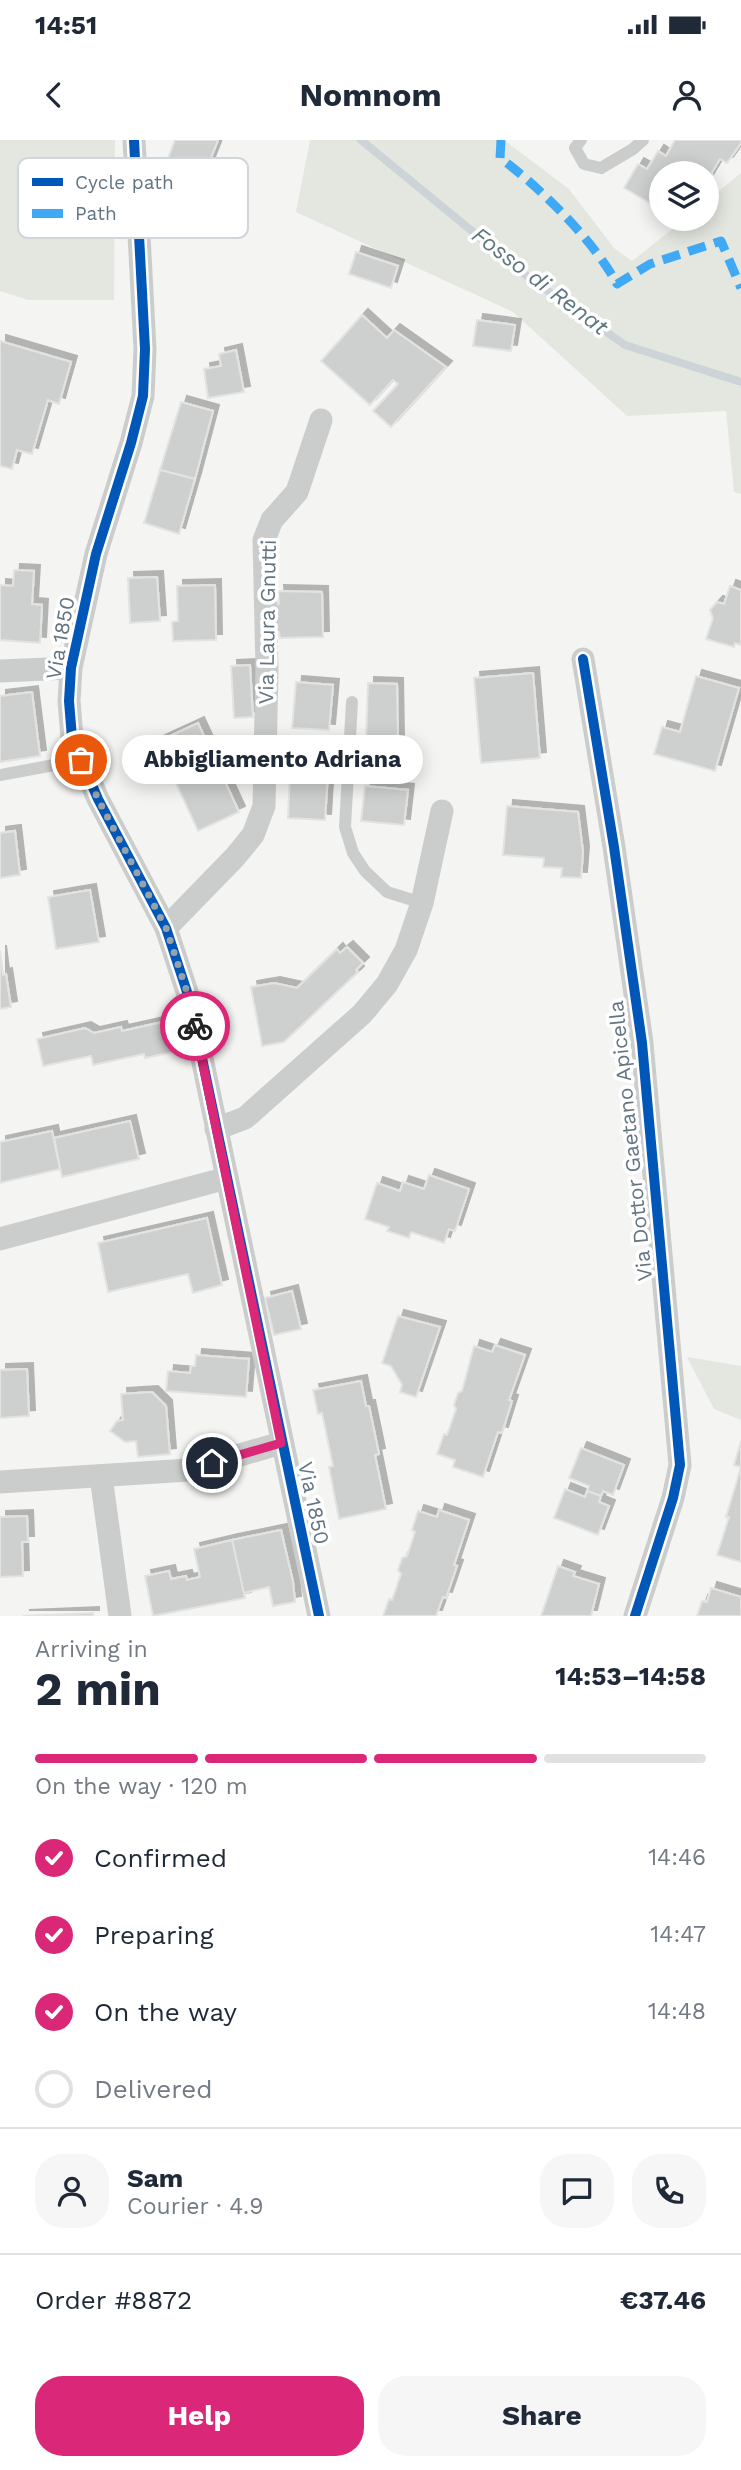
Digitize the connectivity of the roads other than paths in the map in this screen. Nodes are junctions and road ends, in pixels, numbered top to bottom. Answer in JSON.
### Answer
{"nodes":[{"id":1,"x":134,"y":140,"type":"edge"},
{"id":2,"x":581,"y":140,"type":"edge"},
{"id":3,"x":643,"y":140,"type":"edge"},
{"id":4,"x":135,"y":158,"type":"edge"},
{"id":5,"x":138,"y":238,"type":"edge"},
{"id":6,"x":321,"y":419,"type":"dead end"},
{"id":7,"x":583,"y":659,"type":"dead end"},
{"id":8,"x":71,"y":668,"type":"junction"},
{"id":9,"x":0,"y":671,"type":"edge"},
{"id":10,"x":352,"y":702,"type":"dead end"},
{"id":11,"x":81,"y":760,"type":"junction"},
{"id":12,"x":0,"y":775,"type":"edge"},
{"id":13,"x":442,"y":811,"type":"dead end"},
{"id":14,"x":422,"y":904,"type":"junction"},
{"id":15,"x":166,"y":928,"type":"junction"},
{"id":16,"x":216,"y":1129,"type":"junction"},
{"id":17,"x":227,"y":1178,"type":"junction"},
{"id":18,"x":0,"y":1239,"type":"edge"},
{"id":19,"x":281,"y":1443,"type":"junction"},
{"id":20,"x":101,"y":1476,"type":"junction"},
{"id":21,"x":0,"y":1482,"type":"edge"},
{"id":22,"x":120,"y":1616,"type":"edge"},
{"id":23,"x":319,"y":1616,"type":"edge"},
{"id":24,"x":635,"y":1616,"type":"edge"}],
"edges":[{"from":1,"to":4,"type":"street","name":"Via 1850"},
{"from":2,"to":3,"type":"lane"},
{"from":5,"to":8,"type":"street","name":"Via 1850"},
{"from":6,"to":15,"type":"street","name":"Via Laura Gnutti"},
{"from":7,"to":24,"type":"street","name":"Via Dottor Gaetano Apicella"},
{"from":8,"to":9,"type":"street","name":"Via 1850"},
{"from":8,"to":11,"type":"street","name":"Via 1850"},
{"from":10,"to":14,"type":"lane"},
{"from":11,"to":12,"type":"lane"},
{"from":11,"to":15,"type":"street","name":"Via 1850"},
{"from":13,"to":14,"type":"street"},
{"from":14,"to":16,"type":"street"},
{"from":15,"to":16,"type":"street","name":"Via 1850"},
{"from":16,"to":17,"type":"street","name":"Via 1850"},
{"from":17,"to":18,"type":"street"},
{"from":17,"to":19,"type":"street","name":"Via 1850"},
{"from":19,"to":20,"type":"street"},
{"from":19,"to":23,"type":"street","name":"Via 1850"},
{"from":20,"to":21,"type":"street"},
{"from":20,"to":22,"type":"street"}]}
